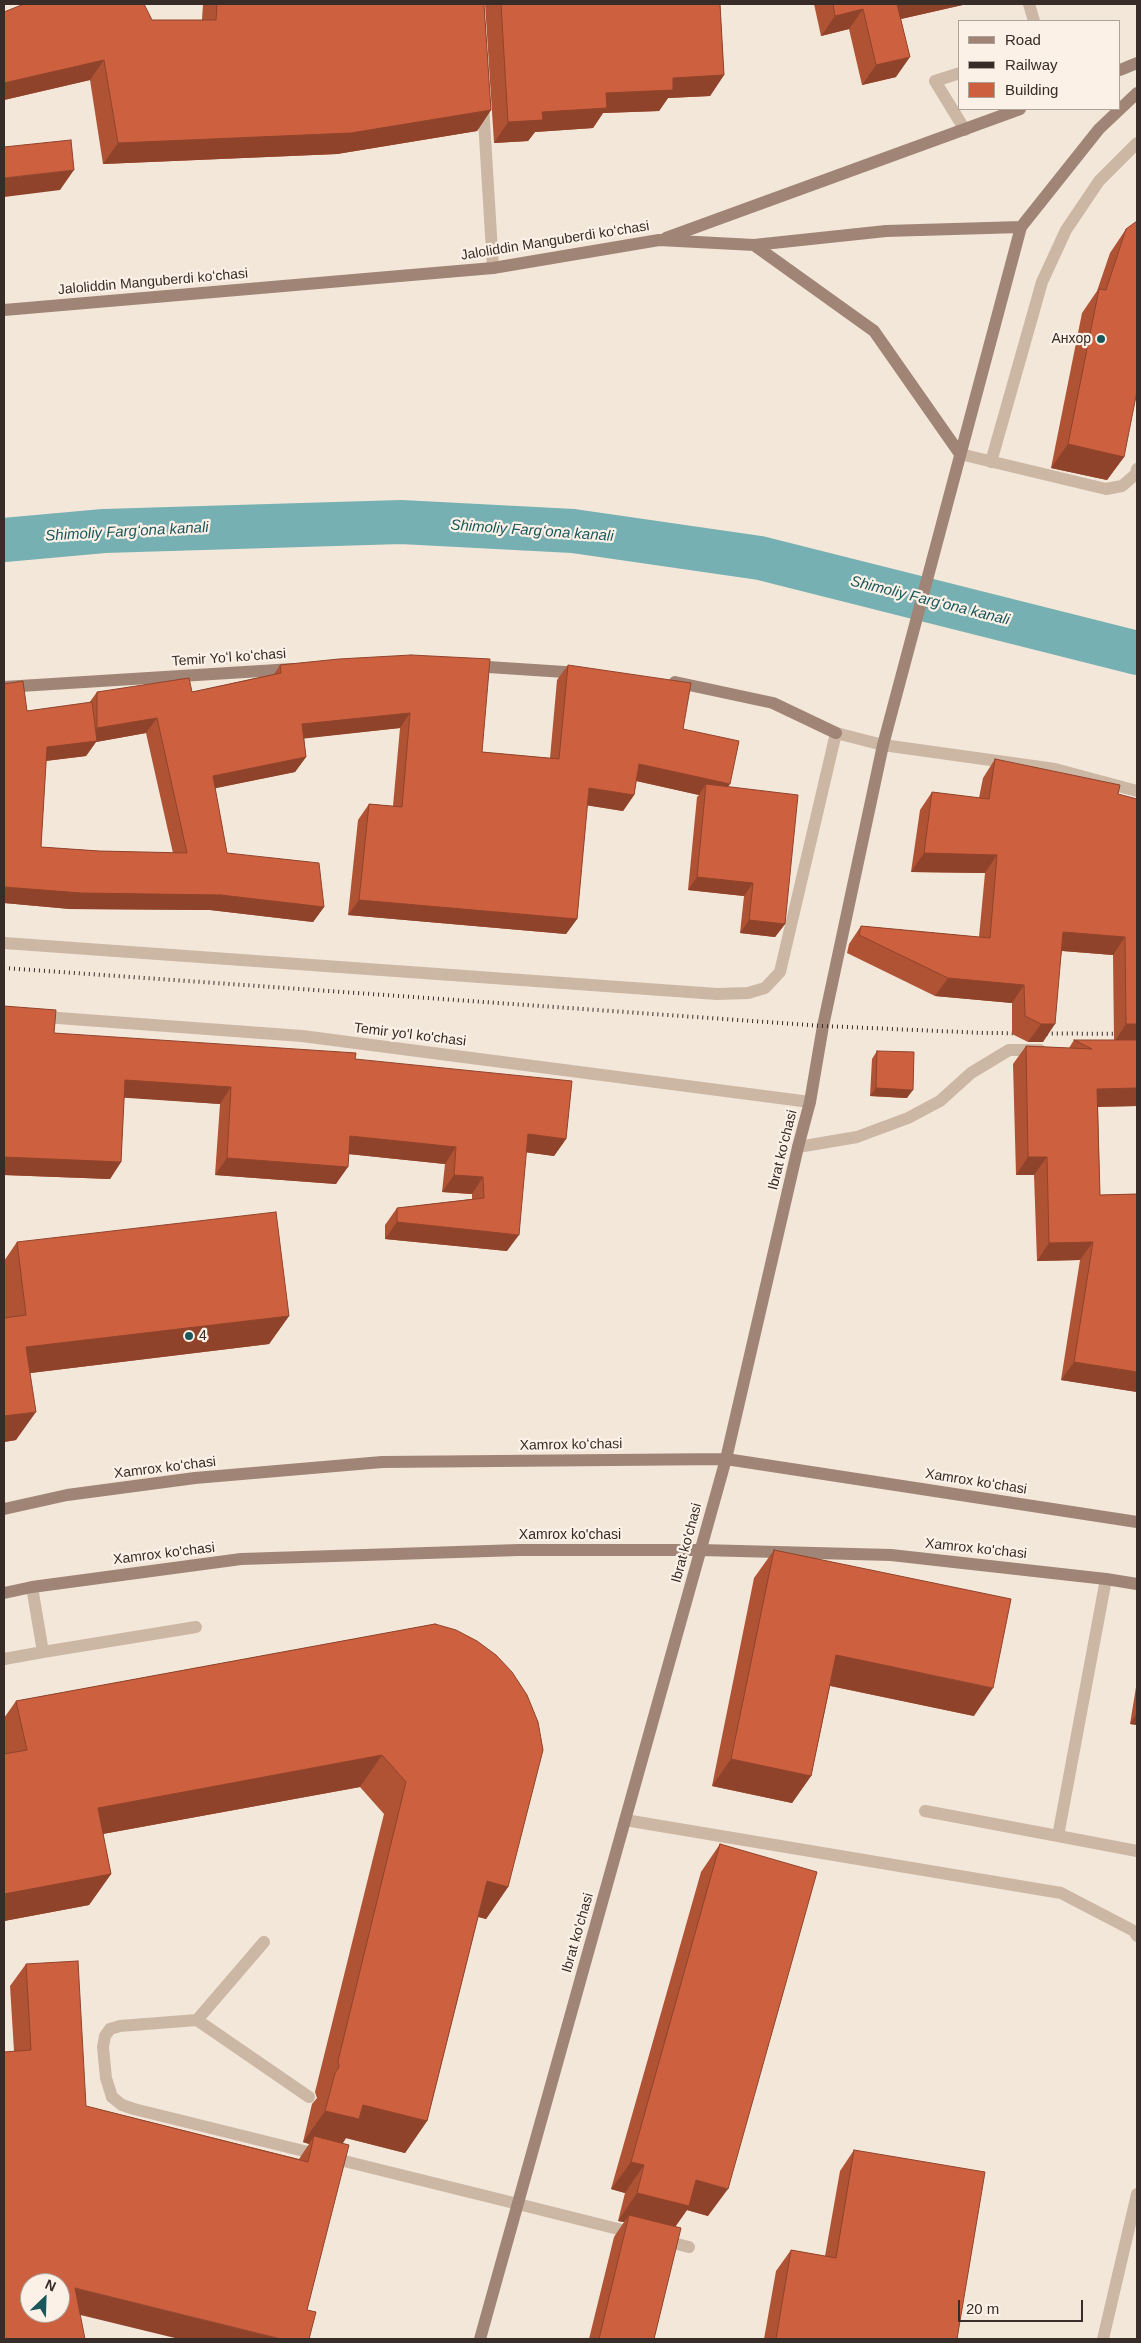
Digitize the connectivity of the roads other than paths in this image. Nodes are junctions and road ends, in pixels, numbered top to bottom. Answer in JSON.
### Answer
{"nodes":[{"id":1,"x":1030,"y":4,"type":"edge"},
{"id":2,"x":1034,"y":20,"type":"edge"},
{"id":3,"x":1137,"y":63,"type":"edge"},
{"id":4,"x":1121,"y":70,"type":"edge"},
{"id":5,"x":958,"y":73,"type":"edge"},
{"id":6,"x":482,"y":90,"type":"edge"},
{"id":7,"x":1137,"y":93,"type":"edge"},
{"id":8,"x":1121,"y":108,"type":"edge"},
{"id":9,"x":1017,"y":110,"type":"edge"},
{"id":10,"x":1119,"y":110,"type":"edge"},
{"id":11,"x":965,"y":130,"type":"junction"},
{"id":12,"x":1137,"y":143,"type":"edge"},
{"id":13,"x":1021,"y":227,"type":"junction"},
{"id":14,"x":659,"y":240,"type":"junction"},
{"id":15,"x":754,"y":245,"type":"junction"},
{"id":16,"x":493,"y":268,"type":"junction"},
{"id":17,"x":4,"y":310,"type":"edge"},
{"id":18,"x":960,"y":454,"type":"junction"},
{"id":19,"x":991,"y":462,"type":"junction"},
{"id":20,"x":1137,"y":470,"type":"edge"},
{"id":21,"x":457,"y":665,"type":"edge"},
{"id":22,"x":303,"y":668,"type":"edge"},
{"id":23,"x":591,"y":674,"type":"edge"},
{"id":24,"x":660,"y":681,"type":"edge"},
{"id":25,"x":4,"y":688,"type":"edge"},
{"id":26,"x":836,"y":733,"type":"junction"},
{"id":27,"x":883,"y":745,"type":"junction"},
{"id":28,"x":1137,"y":791,"type":"edge"},
{"id":29,"x":4,"y":943,"type":"edge"},
{"id":30,"x":4,"y":1014,"type":"edge"},
{"id":31,"x":1049,"y":1050,"type":"edge"},
{"id":32,"x":810,"y":1102,"type":"junction"},
{"id":33,"x":798,"y":1147,"type":"junction"},
{"id":34,"x":726,"y":1459,"type":"junction"},
{"id":35,"x":4,"y":1509,"type":"edge"},
{"id":36,"x":1137,"y":1522,"type":"edge"},
{"id":37,"x":701,"y":1550,"type":"junction"},
{"id":38,"x":1106,"y":1579,"type":"junction"},
{"id":39,"x":1137,"y":1584,"type":"edge"},
{"id":40,"x":32,"y":1587,"type":"junction"},
{"id":41,"x":4,"y":1593,"type":"edge"},
{"id":42,"x":196,"y":1627,"type":"dead end"},
{"id":43,"x":43,"y":1652,"type":"junction"},
{"id":44,"x":4,"y":1659,"type":"edge"},
{"id":45,"x":925,"y":1811,"type":"dead end"},
{"id":46,"x":625,"y":1820,"type":"junction"},
{"id":47,"x":1058,"y":1836,"type":"junction"},
{"id":48,"x":1137,"y":1851,"type":"edge"},
{"id":49,"x":1137,"y":1936,"type":"edge"},
{"id":50,"x":264,"y":1942,"type":"dead end"},
{"id":51,"x":197,"y":2020,"type":"junction"},
{"id":52,"x":309,"y":2097,"type":"dead end"},
{"id":53,"x":1137,"y":2194,"type":"edge"},
{"id":54,"x":518,"y":2204,"type":"junction"},
{"id":55,"x":689,"y":2246,"type":"dead end"},
{"id":56,"x":480,"y":2339,"type":"edge"},
{"id":57,"x":1103,"y":2339,"type":"edge"}],
"edges":[{"from":1,"to":2,"type":"street"},
{"from":3,"to":4,"type":"main road"},
{"from":5,"to":11,"type":"street"},
{"from":6,"to":16,"type":"street"},
{"from":7,"to":8,"type":"main road"},
{"from":9,"to":11,"type":"main road"},
{"from":10,"to":13,"type":"main road"},
{"from":11,"to":14,"type":"main road"},
{"from":12,"to":19,"type":"street"},
{"from":13,"to":15,"type":"main road","name":"Jaloliddin Manguberdi koʻchasi"},
{"from":13,"to":18,"type":"main road","name":"Ibrat ko'chasi"},
{"from":14,"to":15,"type":"main road","name":"Jaloliddin Manguberdi koʻchasi"},
{"from":14,"to":16,"type":"main road","name":"Jaloliddin Manguberdi koʻchasi"},
{"from":15,"to":18,"type":"main road"},
{"from":16,"to":17,"type":"main road","name":"Jaloliddin Manguberdi koʻchasi"},
{"from":18,"to":19,"type":"street"},
{"from":18,"to":27,"type":"main road","name":"Ibrat ko'chasi"},
{"from":19,"to":20,"type":"street"},
{"from":21,"to":23,"type":"main road"},
{"from":22,"to":25,"type":"main road","name":"Temir Yoʻl koʻchasi"},
{"from":24,"to":26,"type":"main road"},
{"from":26,"to":27,"type":"street"},
{"from":26,"to":29,"type":"street"},
{"from":27,"to":28,"type":"street"},
{"from":27,"to":32,"type":"main road","name":"Ibrat ko'chasi"},
{"from":30,"to":32,"type":"street","name":"Temir yo'l ko'chasi"},
{"from":31,"to":33,"type":"street"},
{"from":32,"to":33,"type":"main road","name":"Ibrat ko'chasi"},
{"from":33,"to":34,"type":"main road","name":"Ibrat ko'chasi"},
{"from":34,"to":35,"type":"main road","name":"Xamrox koʻchasi"},
{"from":34,"to":36,"type":"main road","name":"Xamrox koʻchasi"},
{"from":34,"to":37,"type":"main road","name":"Ibrat ko'chasi"},
{"from":37,"to":38,"type":"main road","name":"Xamrox ko'chasi"},
{"from":37,"to":40,"type":"main road","name":"Xamrox ko'chasi"},
{"from":37,"to":46,"type":"main road","name":"Ibrat ko'chasi"},
{"from":38,"to":39,"type":"main road","name":"Xamrox ko'chasi"},
{"from":38,"to":47,"type":"street"},
{"from":40,"to":41,"type":"main road","name":"Xamrox ko'chasi"},
{"from":40,"to":43,"type":"street"},
{"from":42,"to":43,"type":"street"},
{"from":43,"to":44,"type":"street"},
{"from":45,"to":47,"type":"street"},
{"from":46,"to":49,"type":"street"},
{"from":46,"to":54,"type":"main road","name":"Ibrat ko'chasi"},
{"from":47,"to":48,"type":"street"},
{"from":50,"to":51,"type":"street"},
{"from":51,"to":52,"type":"street"},
{"from":51,"to":54,"type":"street"},
{"from":53,"to":57,"type":"street"},
{"from":54,"to":55,"type":"street"},
{"from":54,"to":56,"type":"main road","name":"Ibrat ko'chasi"}]}
